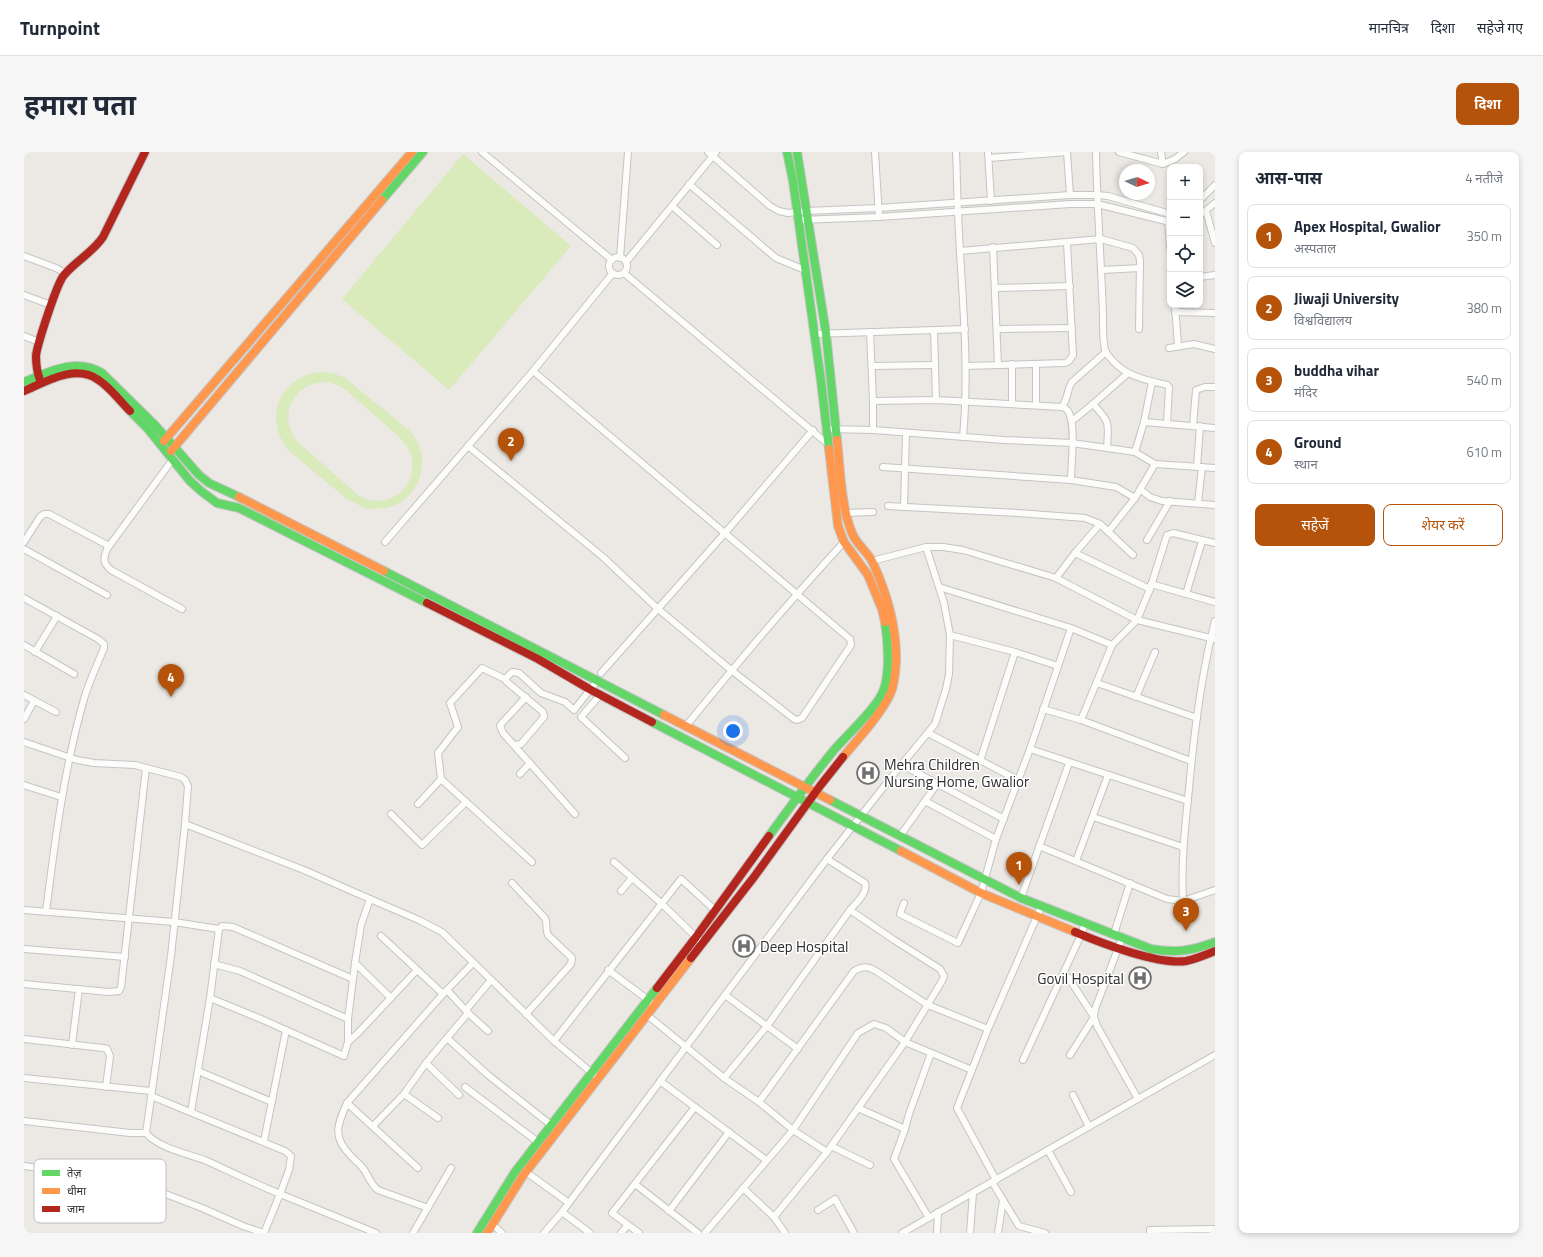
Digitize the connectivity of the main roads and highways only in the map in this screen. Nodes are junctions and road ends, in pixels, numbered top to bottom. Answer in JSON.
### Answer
{"nodes":[{"id":1,"x":145,"y":152,"type":"edge"},
{"id":2,"x":412,"y":152,"type":"edge"},
{"id":3,"x":423,"y":152,"type":"edge"},
{"id":4,"x":787,"y":152,"type":"edge"},
{"id":5,"x":797,"y":152,"type":"edge"},
{"id":6,"x":40,"y":380,"type":"junction"},
{"id":7,"x":24,"y":382,"type":"edge"},
{"id":8,"x":24,"y":391,"type":"edge"},
{"id":9,"x":166,"y":438,"type":"junction"},
{"id":10,"x":160,"y":445,"type":"junction"},
{"id":11,"x":174,"y":447,"type":"junction"},
{"id":12,"x":170,"y":457,"type":"junction"},
{"id":13,"x":865,"y":551,"type":"junction"},
{"id":14,"x":856,"y":558,"type":"junction"},
{"id":15,"x":892,"y":670,"type":"junction"},
{"id":16,"x":805,"y":786,"type":"junction"},
{"id":17,"x":816,"y":792,"type":"junction"},
{"id":18,"x":798,"y":797,"type":"junction"},
{"id":19,"x":808,"y":802,"type":"junction"},
{"id":20,"x":755,"y":857,"type":"junction"},
{"id":21,"x":764,"y":864,"type":"junction"},
{"id":22,"x":1215,"y":942,"type":"edge"},
{"id":23,"x":1215,"y":951,"type":"edge"},
{"id":24,"x":652,"y":1003,"type":"junction"},
{"id":25,"x":595,"y":1075,"type":"junction"},
{"id":26,"x":477,"y":1233,"type":"edge"},
{"id":27,"x":487,"y":1233,"type":"edge"}],
"edges":[{"from":1,"to":6,"type":"main road"},
{"from":2,"to":9,"type":"main road"},
{"from":3,"to":11,"type":"main road"},
{"from":4,"to":14,"type":"main road"},
{"from":5,"to":13,"type":"main road"},
{"from":6,"to":7,"type":"main road"},
{"from":6,"to":8,"type":"main road"},
{"from":6,"to":9,"type":"main road"},
{"from":6,"to":10,"type":"main road"},
{"from":9,"to":10,"type":"main road"},
{"from":9,"to":11,"type":"main road"},
{"from":10,"to":12,"type":"main road"},
{"from":11,"to":12,"type":"main road"},
{"from":11,"to":16,"type":"main road"},
{"from":12,"to":18,"type":"main road"},
{"from":13,"to":14,"type":"main road"},
{"from":13,"to":15,"type":"main road"},
{"from":14,"to":15,"type":"main road"},
{"from":15,"to":16,"type":"main road"},
{"from":15,"to":17,"type":"main road"},
{"from":16,"to":17,"type":"main road"},
{"from":16,"to":18,"type":"main road"},
{"from":17,"to":19,"type":"main road"},
{"from":17,"to":22,"type":"main road"},
{"from":18,"to":19,"type":"main road"},
{"from":18,"to":20,"type":"main road"},
{"from":19,"to":21,"type":"main road"},
{"from":19,"to":23,"type":"main road"},
{"from":20,"to":21,"type":"main road"},
{"from":20,"to":24,"type":"main road"},
{"from":21,"to":24,"type":"main road"},
{"from":24,"to":25,"type":"main road"},
{"from":24,"to":25,"type":"main road"},
{"from":25,"to":26,"type":"main road"},
{"from":25,"to":27,"type":"main road"}]}
